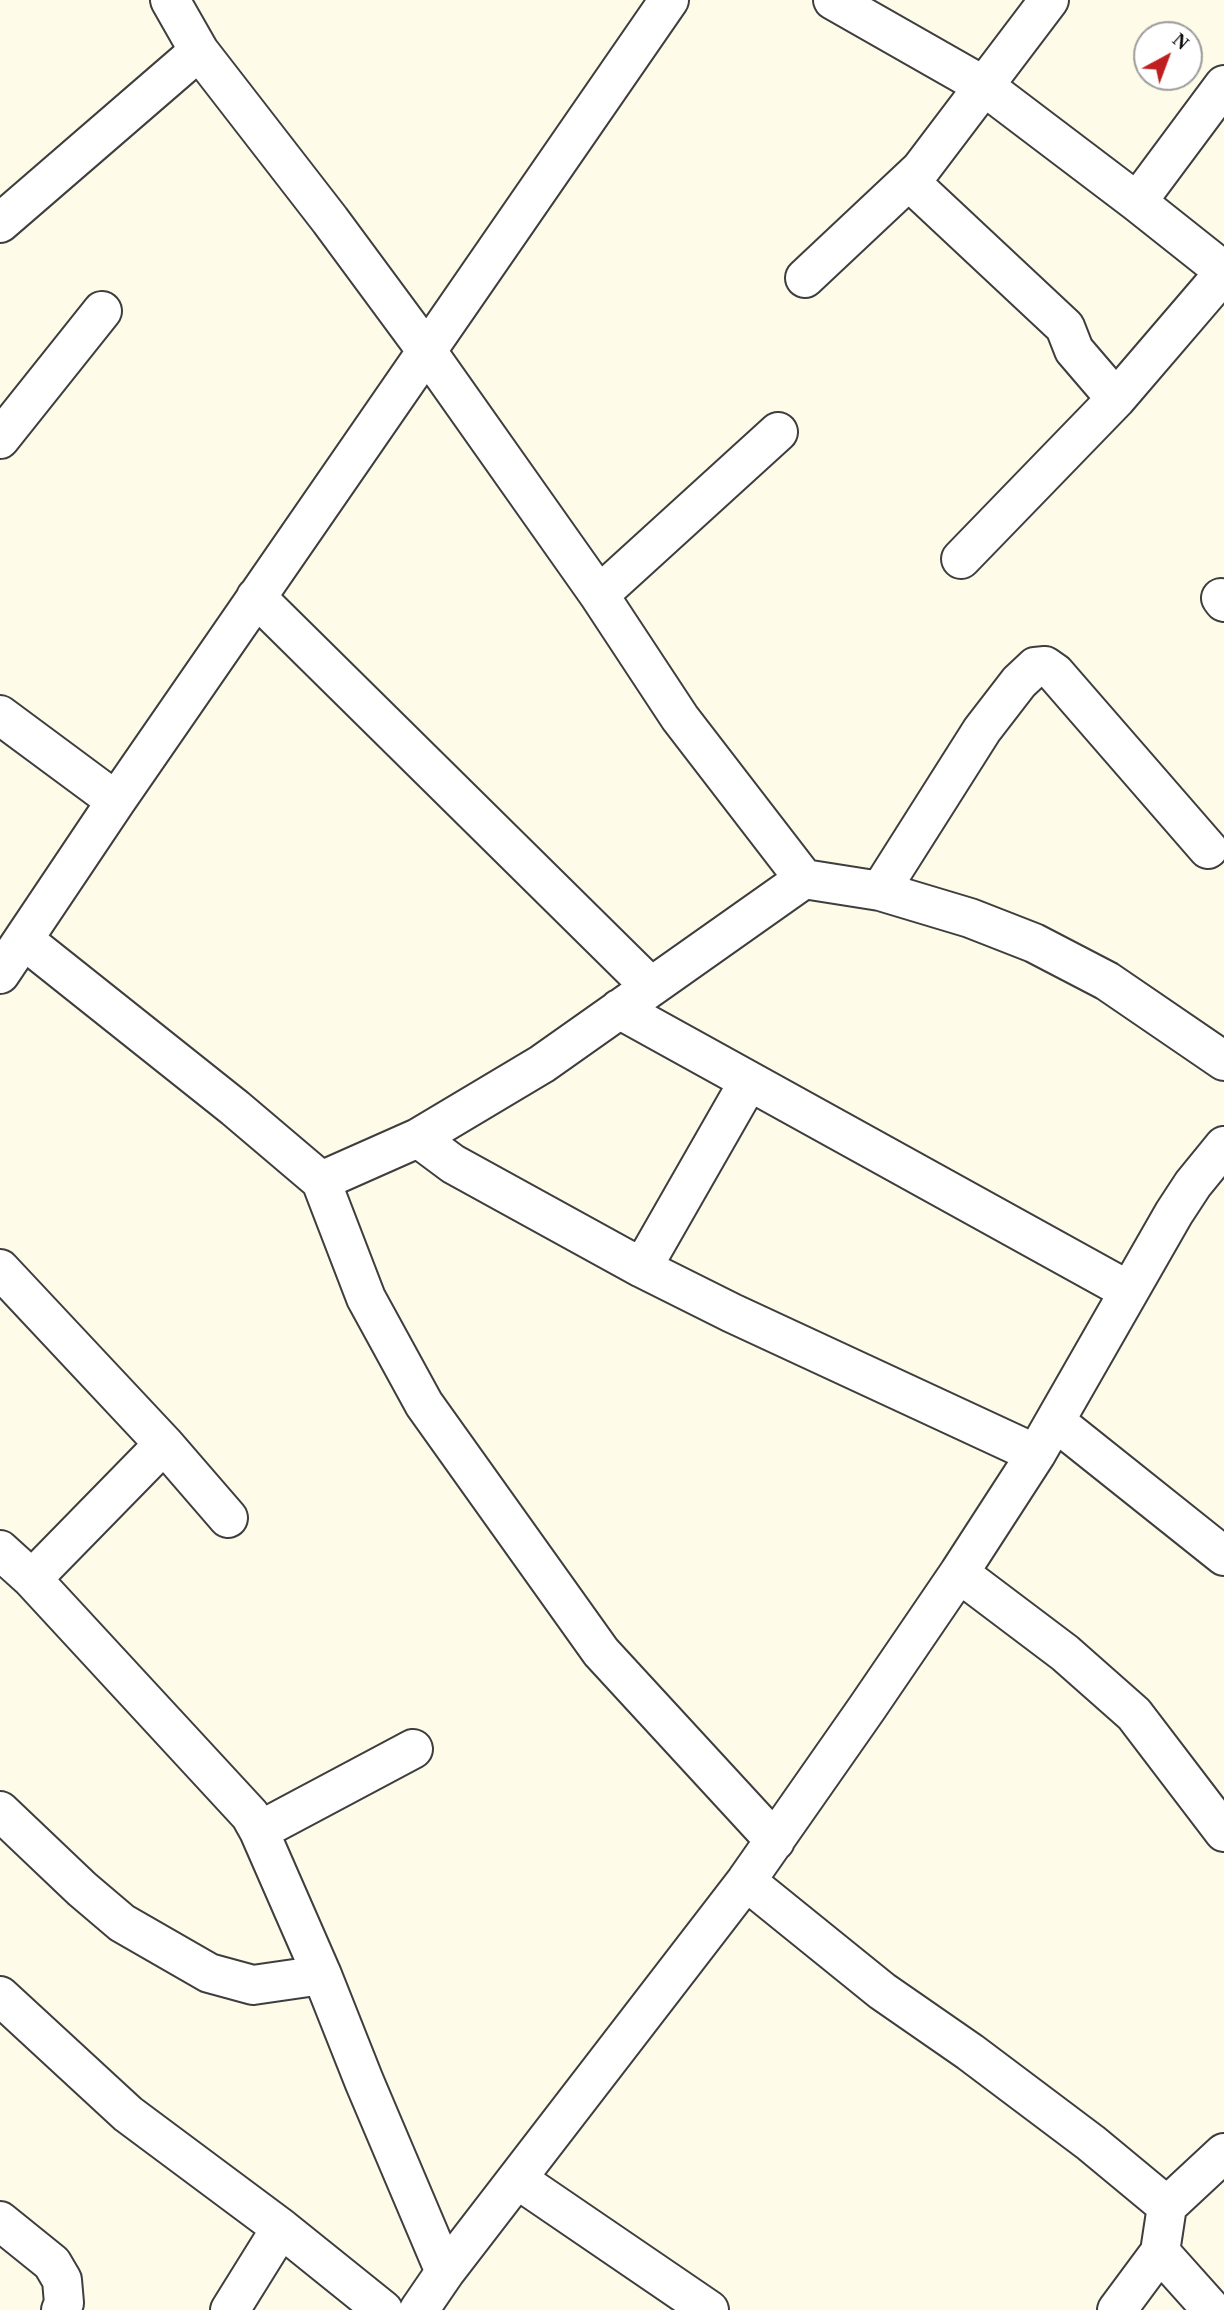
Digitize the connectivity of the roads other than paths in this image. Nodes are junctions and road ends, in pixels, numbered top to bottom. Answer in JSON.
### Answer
{"nodes":[{"id":1,"x":170,"y":0,"type":"edge"},
{"id":2,"x":668,"y":0,"type":"edge"},
{"id":3,"x":833,"y":0,"type":"edge"},
{"id":4,"x":1049,"y":0,"type":"edge"},
{"id":5,"x":199,"y":51,"type":"junction"},
{"id":6,"x":1224,"y":85,"type":"edge"},
{"id":7,"x":984,"y":86,"type":"junction"},
{"id":8,"x":909,"y":181,"type":"junction"},
{"id":9,"x":1137,"y":202,"type":"junction"},
{"id":10,"x":0,"y":223,"type":"edge"},
{"id":11,"x":1224,"y":272,"type":"edge"},
{"id":12,"x":805,"y":278,"type":"dead end"},
{"id":13,"x":102,"y":311,"type":"dead end"},
{"id":14,"x":426,"y":350,"type":"junction"},
{"id":15,"x":1116,"y":399,"type":"junction"},
{"id":16,"x":778,"y":432,"type":"dead end"},
{"id":17,"x":0,"y":439,"type":"edge"},
{"id":18,"x":961,"y":559,"type":"dead end"},
{"id":19,"x":599,"y":595,"type":"junction"},
{"id":20,"x":256,"y":597,"type":"junction"},
{"id":21,"x":0,"y":715,"type":"edge"},
{"id":22,"x":116,"y":802,"type":"junction"},
{"id":23,"x":1208,"y":849,"type":"dead end"},
{"id":24,"x":804,"y":879,"type":"junction"},
{"id":25,"x":880,"y":891,"type":"junction"},
{"id":26,"x":24,"y":940,"type":"junction"},
{"id":27,"x":0,"y":974,"type":"edge"},
{"id":28,"x":650,"y":986,"type":"junction"},
{"id":29,"x":619,"y":1009,"type":"junction"},
{"id":30,"x":1224,"y":1061,"type":"edge"},
{"id":31,"x":749,"y":1081,"type":"junction"},
{"id":32,"x":418,"y":1138,"type":"junction"},
{"id":33,"x":1224,"y":1146,"type":"edge"},
{"id":34,"x":321,"y":1181,"type":"junction"},
{"id":35,"x":642,"y":1268,"type":"junction"},
{"id":36,"x":0,"y":1269,"type":"edge"},
{"id":37,"x":1129,"y":1291,"type":"junction"},
{"id":38,"x":1056,"y":1422,"type":"junction"},
{"id":39,"x":163,"y":1444,"type":"junction"},
{"id":40,"x":1036,"y":1454,"type":"junction"},
{"id":41,"x":228,"y":1518,"type":"dead end"},
{"id":42,"x":0,"y":1550,"type":"edge"},
{"id":43,"x":1223,"y":1553,"type":"edge"},
{"id":44,"x":959,"y":1573,"type":"junction"},
{"id":45,"x":32,"y":1579,"type":"junction"},
{"id":46,"x":413,"y":1749,"type":"dead end"},
{"id":47,"x":0,"y":1811,"type":"edge"},
{"id":48,"x":260,"y":1831,"type":"junction"},
{"id":49,"x":1224,"y":1832,"type":"edge"},
{"id":50,"x":775,"y":1842,"type":"junction"},
{"id":51,"x":746,"y":1881,"type":"junction"},
{"id":52,"x":322,"y":1975,"type":"junction"},
{"id":53,"x":0,"y":1996,"type":"edge"},
{"id":54,"x":1224,"y":2153,"type":"edge"},
{"id":55,"x":517,"y":2179,"type":"junction"},
{"id":56,"x":1167,"y":2206,"type":"junction"},
{"id":57,"x":0,"y":2221,"type":"edge"},
{"id":58,"x":281,"y":2228,"type":"junction"},
{"id":59,"x":1160,"y":2252,"type":"junction"},
{"id":60,"x":445,"y":2272,"type":"junction"},
{"id":61,"x":61,"y":2310,"type":"edge"},
{"id":62,"x":230,"y":2310,"type":"edge"},
{"id":63,"x":383,"y":2310,"type":"edge"},
{"id":64,"x":419,"y":2310,"type":"edge"},
{"id":65,"x":709,"y":2310,"type":"edge"},
{"id":66,"x":1117,"y":2310,"type":"edge"},
{"id":67,"x":1212,"y":2310,"type":"edge"}],
"edges":[{"from":1,"to":5,"type":"street"},
{"from":2,"to":14,"type":"street"},
{"from":3,"to":7,"type":"street"},
{"from":4,"to":7,"type":"street"},
{"from":5,"to":10,"type":"street"},
{"from":5,"to":14,"type":"street"},
{"from":6,"to":9,"type":"street"},
{"from":7,"to":8,"type":"street"},
{"from":7,"to":9,"type":"street"},
{"from":8,"to":12,"type":"street"},
{"from":8,"to":15,"type":"street"},
{"from":9,"to":11,"type":"street"},
{"from":11,"to":15,"type":"street"},
{"from":13,"to":17,"type":"street"},
{"from":14,"to":19,"type":"street"},
{"from":14,"to":20,"type":"street"},
{"from":15,"to":18,"type":"street"},
{"from":16,"to":19,"type":"street"},
{"from":19,"to":24,"type":"street"},
{"from":20,"to":22,"type":"street"},
{"from":20,"to":28,"type":"street"},
{"from":21,"to":22,"type":"street"},
{"from":22,"to":26,"type":"street"},
{"from":23,"to":25,"type":"street"},
{"from":24,"to":25,"type":"street"},
{"from":24,"to":28,"type":"street"},
{"from":25,"to":30,"type":"street"},
{"from":26,"to":27,"type":"street"},
{"from":26,"to":34,"type":"street"},
{"from":28,"to":29,"type":"street"},
{"from":29,"to":31,"type":"street"},
{"from":29,"to":32,"type":"street"},
{"from":31,"to":35,"type":"street"},
{"from":31,"to":37,"type":"street"},
{"from":32,"to":34,"type":"street"},
{"from":32,"to":35,"type":"street"},
{"from":33,"to":37,"type":"street"},
{"from":34,"to":50,"type":"street"},
{"from":35,"to":40,"type":"street"},
{"from":36,"to":39,"type":"street"},
{"from":37,"to":38,"type":"street"},
{"from":38,"to":40,"type":"street"},
{"from":38,"to":43,"type":"street"},
{"from":39,"to":41,"type":"street"},
{"from":39,"to":45,"type":"street"},
{"from":40,"to":44,"type":"street"},
{"from":42,"to":45,"type":"street"},
{"from":44,"to":49,"type":"street"},
{"from":44,"to":50,"type":"street"},
{"from":45,"to":48,"type":"street"},
{"from":46,"to":48,"type":"street"},
{"from":47,"to":52,"type":"street"},
{"from":48,"to":52,"type":"street"},
{"from":50,"to":51,"type":"street"},
{"from":51,"to":55,"type":"street"},
{"from":51,"to":56,"type":"street"},
{"from":52,"to":60,"type":"street"},
{"from":53,"to":58,"type":"street"},
{"from":54,"to":56,"type":"street"},
{"from":55,"to":60,"type":"street"},
{"from":55,"to":65,"type":"street"},
{"from":56,"to":59,"type":"street"},
{"from":57,"to":61,"type":"street"},
{"from":58,"to":62,"type":"street"},
{"from":58,"to":63,"type":"street"},
{"from":59,"to":66,"type":"street"},
{"from":59,"to":67,"type":"street"},
{"from":60,"to":64,"type":"street"}]}
